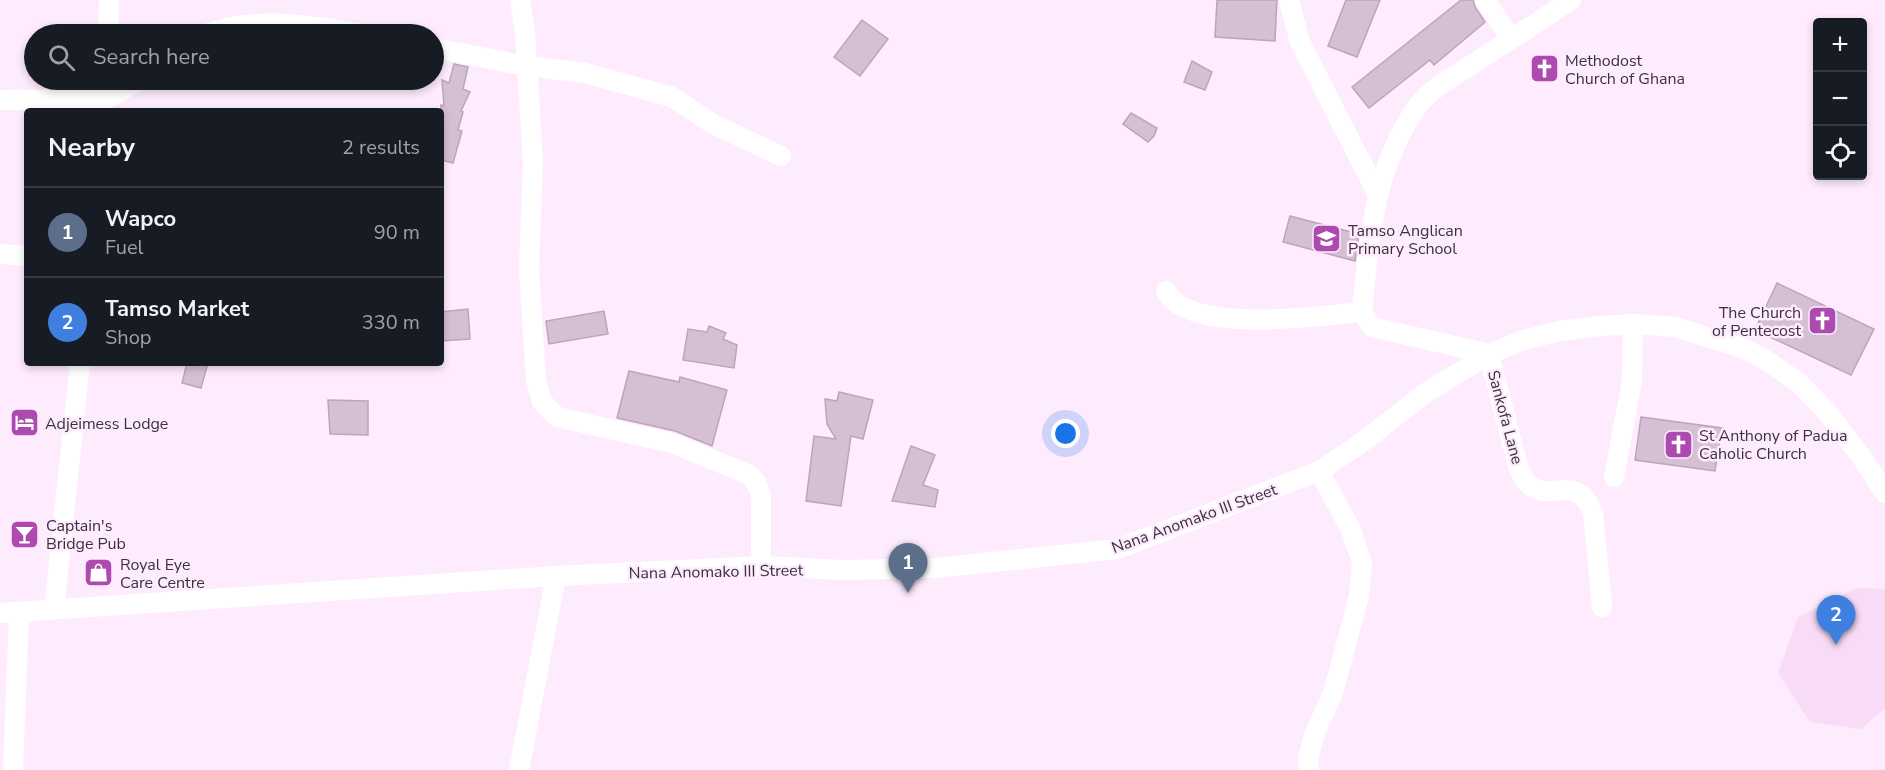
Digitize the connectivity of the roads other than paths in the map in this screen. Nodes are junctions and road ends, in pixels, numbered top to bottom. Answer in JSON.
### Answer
{"nodes":[{"id":1,"x":109,"y":0,"type":"edge"},
{"id":2,"x":520,"y":0,"type":"edge"},
{"id":3,"x":1289,"y":0,"type":"edge"},
{"id":4,"x":1485,"y":0,"type":"edge"},
{"id":5,"x":1571,"y":0,"type":"edge"},
{"id":6,"x":108,"y":24,"type":"edge"},
{"id":7,"x":1511,"y":39,"type":"junction"},
{"id":8,"x":444,"y":50,"type":"edge"},
{"id":9,"x":527,"y":66,"type":"junction"},
{"id":10,"x":107,"y":96,"type":"edge"},
{"id":11,"x":0,"y":100,"type":"edge"},
{"id":12,"x":781,"y":156,"type":"dead end"},
{"id":13,"x":1377,"y":193,"type":"junction"},
{"id":14,"x":0,"y":254,"type":"edge"},
{"id":15,"x":24,"y":256,"type":"edge"},
{"id":16,"x":1166,"y":291,"type":"dead end"},
{"id":17,"x":1362,"y":312,"type":"junction"},
{"id":18,"x":1633,"y":324,"type":"junction"},
{"id":19,"x":1489,"y":354,"type":"junction"},
{"id":20,"x":80,"y":366,"type":"edge"},
{"id":21,"x":1319,"y":471,"type":"junction"},
{"id":22,"x":1614,"y":477,"type":"dead end"},
{"id":23,"x":1885,"y":492,"type":"edge"},
{"id":24,"x":761,"y":566,"type":"junction"},
{"id":25,"x":556,"y":576,"type":"junction"},
{"id":26,"x":1602,"y":607,"type":"dead end"},
{"id":27,"x":54,"y":609,"type":"junction"},
{"id":28,"x":10,"y":612,"type":"edge"},
{"id":29,"x":13,"y":770,"type":"edge"},
{"id":30,"x":519,"y":770,"type":"edge"},
{"id":31,"x":1309,"y":770,"type":"edge"}],
"edges":[{"from":1,"to":6,"type":"street"},
{"from":2,"to":9,"type":"street"},
{"from":3,"to":13,"type":"street"},
{"from":4,"to":7,"type":"street"},
{"from":5,"to":7,"type":"street"},
{"from":7,"to":13,"type":"street"},
{"from":8,"to":9,"type":"street"},
{"from":9,"to":12,"type":"street"},
{"from":9,"to":24,"type":"street"},
{"from":10,"to":11,"type":"street"},
{"from":13,"to":17,"type":"street"},
{"from":14,"to":15,"type":"street"},
{"from":16,"to":17,"type":"street"},
{"from":17,"to":19,"type":"street"},
{"from":18,"to":19,"type":"street","name":"Nana Anomako III Street"},
{"from":18,"to":22,"type":"street"},
{"from":18,"to":23,"type":"street","name":"Nana Anomako III Street"},
{"from":19,"to":21,"type":"street","name":"Nana Anomako III Street"},
{"from":19,"to":26,"type":"street","name":"Sankofa Lane"},
{"from":20,"to":27,"type":"street"},
{"from":21,"to":24,"type":"street","name":"Nana Anomako III Street"},
{"from":21,"to":31,"type":"street"},
{"from":24,"to":25,"type":"street","name":"Nana Anomako III Street"},
{"from":25,"to":27,"type":"street","name":"Nana Anomako III Street"},
{"from":25,"to":30,"type":"street"},
{"from":27,"to":28,"type":"street","name":"Nana Anomako III Street"},
{"from":28,"to":29,"type":"street"}]}
